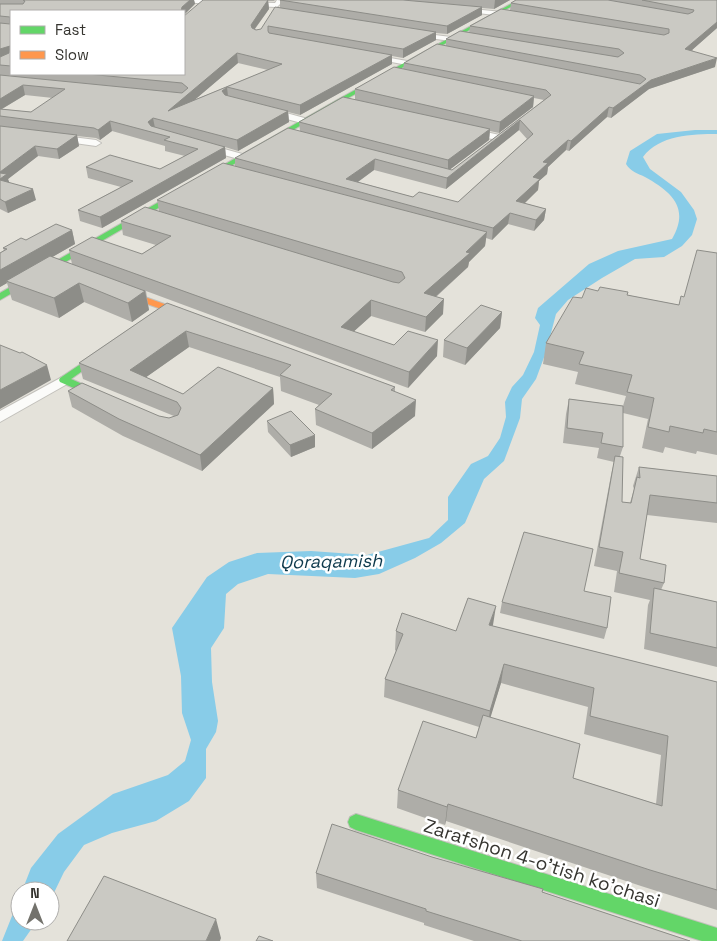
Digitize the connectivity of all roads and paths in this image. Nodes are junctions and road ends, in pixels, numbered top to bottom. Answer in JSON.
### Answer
{"nodes":[{"id":1,"x":184,"y":0,"type":"edge"},
{"id":2,"x":521,"y":0,"type":"edge"},
{"id":3,"x":204,"y":2,"type":"junction"},
{"id":4,"x":232,"y":3,"type":"edge"},
{"id":5,"x":240,"y":4,"type":"edge"},
{"id":6,"x":198,"y":8,"type":"edge"},
{"id":7,"x":451,"y":9,"type":"edge"},
{"id":8,"x":283,"y":13,"type":"edge"},
{"id":9,"x":498,"y":13,"type":"junction"},
{"id":10,"x":517,"y":16,"type":"edge"},
{"id":11,"x":401,"y":32,"type":"edge"},
{"id":12,"x":458,"y":38,"type":"junction"},
{"id":13,"x":359,"y":54,"type":"edge"},
{"id":14,"x":408,"y":63,"type":"junction"},
{"id":15,"x":390,"y":73,"type":"junction"},
{"id":16,"x":409,"y":77,"type":"edge"},
{"id":17,"x":258,"y":108,"type":"edge"},
{"id":18,"x":305,"y":121,"type":"junction"},
{"id":19,"x":454,"y":128,"type":"edge"},
{"id":20,"x":48,"y":137,"type":"edge"},
{"id":21,"x":501,"y":138,"type":"edge"},
{"id":22,"x":96,"y":144,"type":"dead end"},
{"id":23,"x":194,"y":144,"type":"edge"},
{"id":24,"x":242,"y":157,"type":"junction"},
{"id":25,"x":220,"y":170,"type":"junction"},
{"id":26,"x":239,"y":175,"type":"edge"},
{"id":27,"x":143,"y":214,"type":"junction"},
{"id":28,"x":162,"y":220,"type":"edge"},
{"id":29,"x":53,"y":266,"type":"junction"},
{"id":30,"x":71,"y":272,"type":"edge"},
{"id":31,"x":106,"y":285,"type":"edge"},
{"id":32,"x":0,"y":297,"type":"edge"},
{"id":33,"x":168,"y":308,"type":"junction"},
{"id":34,"x":152,"y":319,"type":"edge"},
{"id":35,"x":205,"y":322,"type":"edge"},
{"id":36,"x":114,"y":345,"type":"edge"},
{"id":37,"x":64,"y":380,"type":"junction"},
{"id":38,"x":116,"y":402,"type":"edge"},
{"id":39,"x":0,"y":417,"type":"edge"},
{"id":40,"x":356,"y":822,"type":"dead end"},
{"id":41,"x":717,"y":937,"type":"edge"}],
"edges":[{"from":1,"to":3,"type":"street"},
{"from":2,"to":9,"type":"street"},
{"from":3,"to":4,"type":"street"},
{"from":3,"to":6,"type":"street"},
{"from":5,"to":8,"type":"street"},
{"from":7,"to":9,"type":"street"},
{"from":9,"to":10,"type":"street"},
{"from":9,"to":12,"type":"street"},
{"from":11,"to":12,"type":"street"},
{"from":12,"to":14,"type":"street"},
{"from":13,"to":14,"type":"street"},
{"from":14,"to":15,"type":"street"},
{"from":15,"to":16,"type":"street"},
{"from":15,"to":18,"type":"street"},
{"from":17,"to":18,"type":"street"},
{"from":18,"to":24,"type":"street"},
{"from":19,"to":21,"type":"street"},
{"from":20,"to":22,"type":"street"},
{"from":23,"to":24,"type":"street"},
{"from":24,"to":25,"type":"street"},
{"from":25,"to":26,"type":"street"},
{"from":25,"to":27,"type":"street"},
{"from":27,"to":28,"type":"street"},
{"from":27,"to":29,"type":"street"},
{"from":29,"to":30,"type":"street"},
{"from":29,"to":32,"type":"street"},
{"from":31,"to":33,"type":"street"},
{"from":33,"to":34,"type":"street"},
{"from":33,"to":35,"type":"street"},
{"from":36,"to":37,"type":"street"},
{"from":37,"to":38,"type":"street"},
{"from":37,"to":39,"type":"street"},
{"from":40,"to":41,"type":"street","name":"Zarafshon 4-o'tish ko'chasi"}]}
